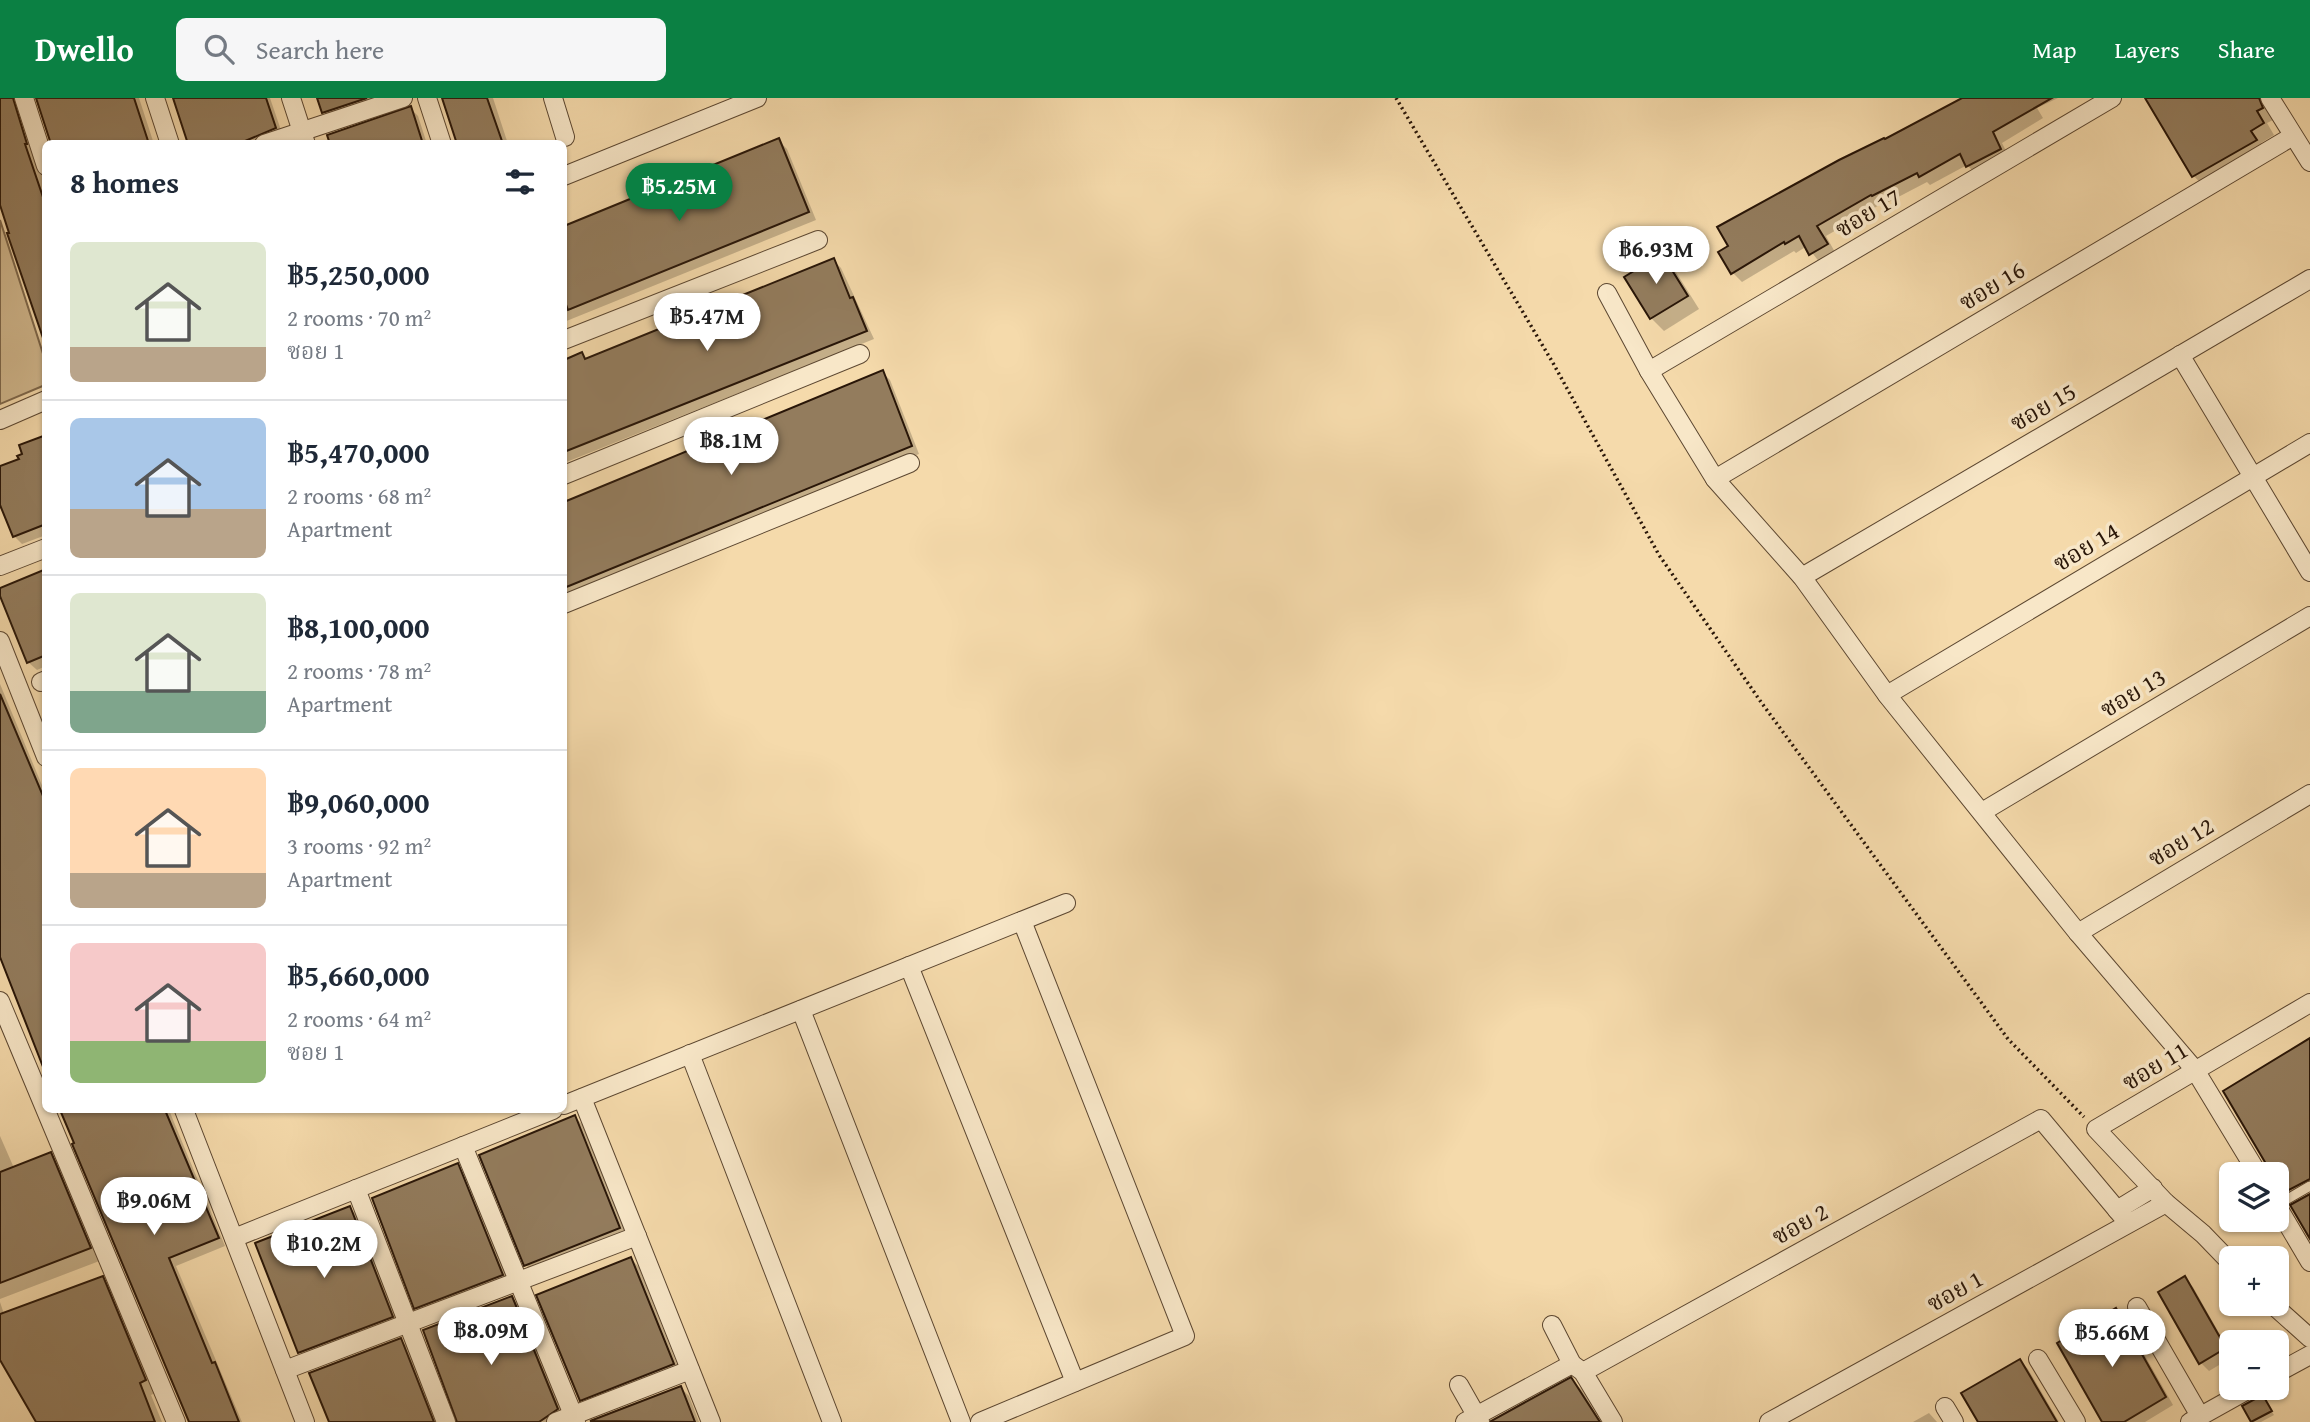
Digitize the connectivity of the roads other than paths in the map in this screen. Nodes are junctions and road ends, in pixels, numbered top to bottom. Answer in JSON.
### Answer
{"nodes":[{"id":1,"x":24,"y":98,"type":"edge"},
{"id":2,"x":155,"y":98,"type":"edge"},
{"id":3,"x":291,"y":98,"type":"edge"},
{"id":4,"x":403,"y":98,"type":"edge"},
{"id":5,"x":427,"y":98,"type":"edge"},
{"id":6,"x":553,"y":98,"type":"edge"},
{"id":7,"x":757,"y":98,"type":"edge"},
{"id":8,"x":2112,"y":98,"type":"edge"},
{"id":9,"x":2270,"y":98,"type":"edge"},
{"id":10,"x":565,"y":136,"type":"dead end"},
{"id":11,"x":2293,"y":136,"type":"junction"},
{"id":12,"x":304,"y":137,"type":"edge"},
{"id":13,"x":169,"y":140,"type":"edge"},
{"id":14,"x":441,"y":140,"type":"edge"},
{"id":15,"x":42,"y":154,"type":"edge"},
{"id":16,"x":2310,"y":162,"type":"edge"},
{"id":17,"x":567,"y":175,"type":"edge"},
{"id":18,"x":818,"y":240,"type":"dead end"},
{"id":19,"x":2310,"y":279,"type":"edge"},
{"id":20,"x":1607,"y":293,"type":"dead end"},
{"id":21,"x":567,"y":339,"type":"edge"},
{"id":22,"x":860,"y":354,"type":"dead end"},
{"id":23,"x":2180,"y":355,"type":"junction"},
{"id":24,"x":1649,"y":371,"type":"junction"},
{"id":25,"x":42,"y":402,"type":"edge"},
{"id":26,"x":0,"y":420,"type":"edge"},
{"id":27,"x":2310,"y":443,"type":"edge"},
{"id":28,"x":910,"y":463,"type":"dead end"},
{"id":29,"x":567,"y":474,"type":"edge"},
{"id":30,"x":2252,"y":476,"type":"junction"},
{"id":31,"x":1715,"y":479,"type":"junction"},
{"id":32,"x":42,"y":550,"type":"edge"},
{"id":33,"x":0,"y":566,"type":"edge"},
{"id":34,"x":2310,"y":572,"type":"edge"},
{"id":35,"x":1802,"y":577,"type":"junction"},
{"id":36,"x":567,"y":603,"type":"edge"},
{"id":37,"x":2310,"y":616,"type":"edge"},
{"id":38,"x":0,"y":641,"type":"edge"},
{"id":39,"x":1887,"y":695,"type":"junction"},
{"id":40,"x":42,"y":747,"type":"edge"},
{"id":41,"x":2310,"y":793,"type":"edge"},
{"id":42,"x":1982,"y":812,"type":"junction"},
{"id":43,"x":1066,"y":903,"type":"dead end"},
{"id":44,"x":1022,"y":921,"type":"junction"},
{"id":45,"x":2078,"y":933,"type":"junction"},
{"id":46,"x":909,"y":966,"type":"junction"},
{"id":47,"x":0,"y":1001,"type":"edge"},
{"id":48,"x":2308,"y":1008,"type":"edge"},
{"id":49,"x":801,"y":1010,"type":"junction"},
{"id":50,"x":690,"y":1054,"type":"junction"},
{"id":51,"x":2195,"y":1070,"type":"junction"},
{"id":52,"x":582,"y":1098,"type":"junction"},
{"id":53,"x":42,"y":1101,"type":"edge"},
{"id":54,"x":567,"y":1104,"type":"edge"},
{"id":55,"x":47,"y":1113,"type":"edge"},
{"id":56,"x":185,"y":1113,"type":"edge"},
{"id":57,"x":546,"y":1113,"type":"edge"},
{"id":58,"x":463,"y":1146,"type":"junction"},
{"id":59,"x":2251,"y":1162,"type":"edge"},
{"id":60,"x":2310,"y":1186,"type":"edge"},
{"id":61,"x":2153,"y":1188,"type":"junction"},
{"id":62,"x":356,"y":1189,"type":"junction"},
{"id":63,"x":2289,"y":1199,"type":"edge"},
{"id":64,"x":2166,"y":1203,"type":"junction"},
{"id":65,"x":2123,"y":1216,"type":"junction"},
{"id":66,"x":2289,"y":1226,"type":"edge"},
{"id":67,"x":637,"y":1236,"type":"junction"},
{"id":68,"x":234,"y":1238,"type":"junction"},
{"id":69,"x":2219,"y":1251,"type":"edge"},
{"id":70,"x":2310,"y":1262,"type":"edge"},
{"id":71,"x":519,"y":1281,"type":"junction"},
{"id":72,"x":2137,"y":1307,"type":"dead end"},
{"id":73,"x":2285,"y":1316,"type":"edge"},
{"id":74,"x":408,"y":1324,"type":"junction"},
{"id":75,"x":1552,"y":1325,"type":"dead end"},
{"id":76,"x":2310,"y":1338,"type":"edge"},
{"id":77,"x":2310,"y":1355,"type":"edge"},
{"id":78,"x":2038,"y":1359,"type":"dead end"},
{"id":79,"x":2289,"y":1366,"type":"edge"},
{"id":80,"x":1578,"y":1368,"type":"junction"},
{"id":81,"x":285,"y":1370,"type":"junction"},
{"id":82,"x":690,"y":1370,"type":"junction"},
{"id":83,"x":1075,"y":1382,"type":"junction"},
{"id":84,"x":1459,"y":1385,"type":"dead end"},
{"id":85,"x":2229,"y":1400,"type":"edge"},
{"id":86,"x":2195,"y":1419,"type":"edge"},
{"id":87,"x":568,"y":1420,"type":"edge"},
{"id":88,"x":1474,"y":1420,"type":"edge"},
{"id":89,"x":176,"y":1422,"type":"edge"},
{"id":90,"x":305,"y":1422,"type":"edge"},
{"id":91,"x":446,"y":1422,"type":"edge"},
{"id":92,"x":710,"y":1422,"type":"edge"},
{"id":93,"x":832,"y":1422,"type":"edge"},
{"id":94,"x":961,"y":1422,"type":"edge"},
{"id":95,"x":980,"y":1422,"type":"edge"},
{"id":96,"x":1613,"y":1422,"type":"edge"},
{"id":97,"x":1769,"y":1422,"type":"edge"},
{"id":98,"x":2076,"y":1422,"type":"edge"}],
"edges":[{"from":1,"to":15,"type":"street"},
{"from":2,"to":13,"type":"street"},
{"from":3,"to":12,"type":"street"},
{"from":4,"to":12,"type":"street"},
{"from":5,"to":14,"type":"street"},
{"from":6,"to":10,"type":"street"},
{"from":7,"to":17,"type":"street"},
{"from":8,"to":24,"type":"street","name":"ซอย 17"},
{"from":9,"to":11,"type":"street"},
{"from":11,"to":16,"type":"street"},
{"from":11,"to":31,"type":"street","name":"ซอย 16"},
{"from":18,"to":21,"type":"street"},
{"from":19,"to":23,"type":"street","name":"ซอย 15"},
{"from":20,"to":24,"type":"street"},
{"from":22,"to":29,"type":"street"},
{"from":23,"to":30,"type":"street"},
{"from":23,"to":35,"type":"street","name":"ซอย 15"},
{"from":24,"to":31,"type":"street"},
{"from":25,"to":26,"type":"street"},
{"from":27,"to":30,"type":"street","name":"ซอย 14"},
{"from":28,"to":36,"type":"street"},
{"from":30,"to":34,"type":"street"},
{"from":30,"to":39,"type":"street","name":"ซอย 14"},
{"from":31,"to":35,"type":"street"},
{"from":32,"to":33,"type":"street"},
{"from":35,"to":39,"type":"street"},
{"from":37,"to":42,"type":"street","name":"ซอย 13"},
{"from":38,"to":40,"type":"street"},
{"from":39,"to":42,"type":"street"},
{"from":41,"to":45,"type":"street","name":"ซอย 12"},
{"from":42,"to":45,"type":"street"},
{"from":43,"to":44,"type":"street"},
{"from":44,"to":46,"type":"street"},
{"from":44,"to":83,"type":"street"},
{"from":45,"to":51,"type":"street"},
{"from":46,"to":49,"type":"street"},
{"from":46,"to":83,"type":"street"},
{"from":47,"to":53,"type":"street"},
{"from":48,"to":51,"type":"street","name":"ซอย 11"},
{"from":49,"to":50,"type":"street"},
{"from":49,"to":94,"type":"street"},
{"from":50,"to":52,"type":"street"},
{"from":50,"to":93,"type":"street"},
{"from":51,"to":59,"type":"street"},
{"from":51,"to":61,"type":"street","name":"ซอย 11"},
{"from":52,"to":54,"type":"street"},
{"from":52,"to":67,"type":"street"},
{"from":55,"to":89,"type":"street"},
{"from":56,"to":68,"type":"street"},
{"from":57,"to":58,"type":"street"},
{"from":58,"to":62,"type":"street"},
{"from":58,"to":71,"type":"street"},
{"from":60,"to":63,"type":"lane"},
{"from":61,"to":64,"type":"street"},
{"from":61,"to":65,"type":"street","name":"ซอย 1"},
{"from":62,"to":68,"type":"street"},
{"from":62,"to":74,"type":"street"},
{"from":64,"to":65,"type":"street","name":"ซอย 1"},
{"from":64,"to":69,"type":"street"},
{"from":65,"to":80,"type":"street","name":"ซอย 2"},
{"from":65,"to":97,"type":"street","name":"ซอย 1"},
{"from":66,"to":70,"type":"street"},
{"from":67,"to":71,"type":"street"},
{"from":67,"to":82,"type":"street"},
{"from":68,"to":81,"type":"street"},
{"from":71,"to":74,"type":"street"},
{"from":71,"to":87,"type":"street"},
{"from":72,"to":86,"type":"street"},
{"from":73,"to":76,"type":"street"},
{"from":74,"to":81,"type":"street"},
{"from":74,"to":91,"type":"street"},
{"from":75,"to":80,"type":"street"},
{"from":77,"to":79,"type":"street"},
{"from":78,"to":98,"type":"street"},
{"from":80,"to":88,"type":"street","name":"ซอย 2"},
{"from":80,"to":96,"type":"street"},
{"from":81,"to":90,"type":"street"},
{"from":82,"to":87,"type":"street"},
{"from":82,"to":92,"type":"street"},
{"from":83,"to":95,"type":"street"},
{"from":84,"to":88,"type":"street"},
{"from":85,"to":86,"type":"street"}]}
